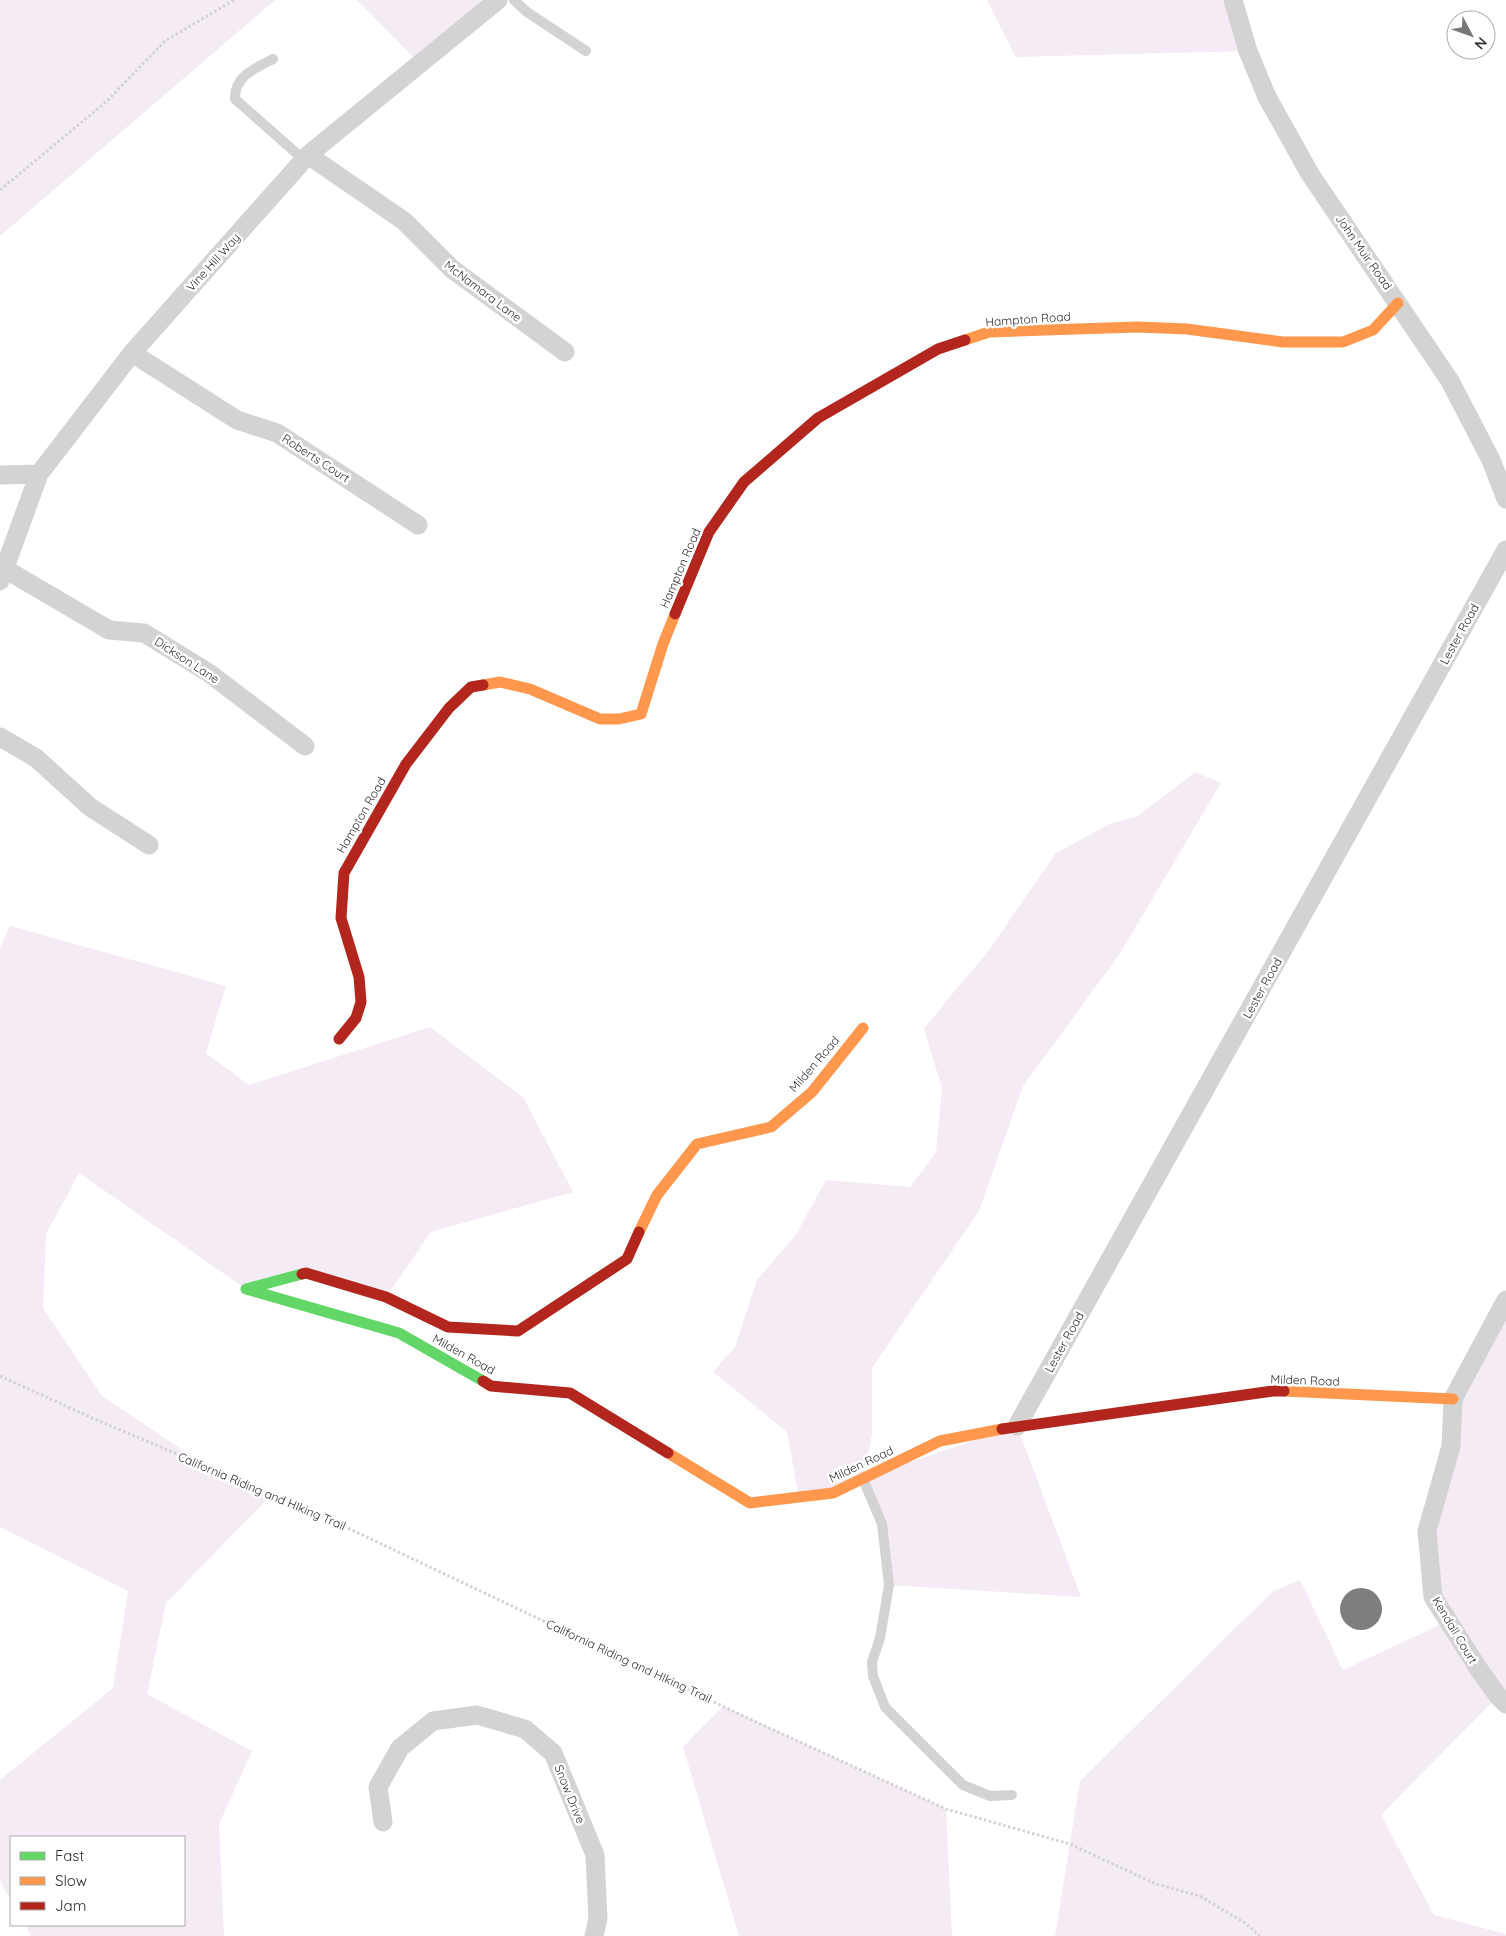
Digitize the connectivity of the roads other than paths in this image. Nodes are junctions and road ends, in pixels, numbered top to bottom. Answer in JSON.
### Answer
{"nodes":[{"id":1,"x":498,"y":0,"type":"edge"},
{"id":2,"x":514,"y":0,"type":"edge"},
{"id":3,"x":1233,"y":0,"type":"edge"},
{"id":4,"x":586,"y":51,"type":"dead end"},
{"id":5,"x":273,"y":59,"type":"dead end"},
{"id":6,"x":306,"y":158,"type":"junction"},
{"id":7,"x":1398,"y":303,"type":"junction"},
{"id":8,"x":565,"y":352,"type":"dead end"},
{"id":9,"x":132,"y":354,"type":"junction"},
{"id":10,"x":39,"y":474,"type":"junction"},
{"id":11,"x":0,"y":475,"type":"edge"},
{"id":12,"x":1506,"y":499,"type":"edge"},
{"id":13,"x":418,"y":525,"type":"dead end"},
{"id":14,"x":1506,"y":550,"type":"edge"},
{"id":15,"x":2,"y":575,"type":"edge"},
{"id":16,"x":0,"y":737,"type":"edge"},
{"id":17,"x":305,"y":746,"type":"dead end"},
{"id":18,"x":149,"y":845,"type":"dead end"},
{"id":19,"x":862,"y":1028,"type":"dead end"},
{"id":20,"x":339,"y":1039,"type":"dead end"},
{"id":21,"x":1506,"y":1300,"type":"edge"},
{"id":22,"x":1453,"y":1399,"type":"junction"},
{"id":23,"x":1018,"y":1426,"type":"junction"},
{"id":24,"x":863,"y":1478,"type":"junction"},
{"id":25,"x":1506,"y":1704,"type":"edge"},
{"id":26,"x":1012,"y":1795,"type":"dead end"},
{"id":27,"x":383,"y":1822,"type":"dead end"},
{"id":28,"x":594,"y":1936,"type":"edge"}],
"edges":[{"from":1,"to":6,"type":"street","name":"Vine Hill Way"},
{"from":2,"to":4,"type":"lane"},
{"from":3,"to":7,"type":"street","name":"John Muir Road"},
{"from":5,"to":6,"type":"lane"},
{"from":6,"to":8,"type":"street","name":"McNamara Lane"},
{"from":6,"to":9,"type":"street","name":"Vine Hill Way"},
{"from":7,"to":12,"type":"street","name":"John Muir Road"},
{"from":7,"to":20,"type":"street","name":"Hampton Road"},
{"from":9,"to":10,"type":"street","name":"Vine Hill Way"},
{"from":9,"to":13,"type":"street","name":"Roberts Court"},
{"from":10,"to":11,"type":"street"},
{"from":10,"to":15,"type":"street","name":"Vine Hill Way"},
{"from":14,"to":23,"type":"street","name":"Lester Road"},
{"from":15,"to":17,"type":"street","name":"Dickson Lane"},
{"from":16,"to":18,"type":"street"},
{"from":19,"to":24,"type":"street","name":"Milden Road"},
{"from":21,"to":22,"type":"street"},
{"from":22,"to":23,"type":"street","name":"Milden Road"},
{"from":22,"to":25,"type":"street","name":"Kendall Court"},
{"from":23,"to":24,"type":"street","name":"Milden Road"},
{"from":24,"to":26,"type":"lane"},
{"from":27,"to":28,"type":"street","name":"Snow Drive"}]}
